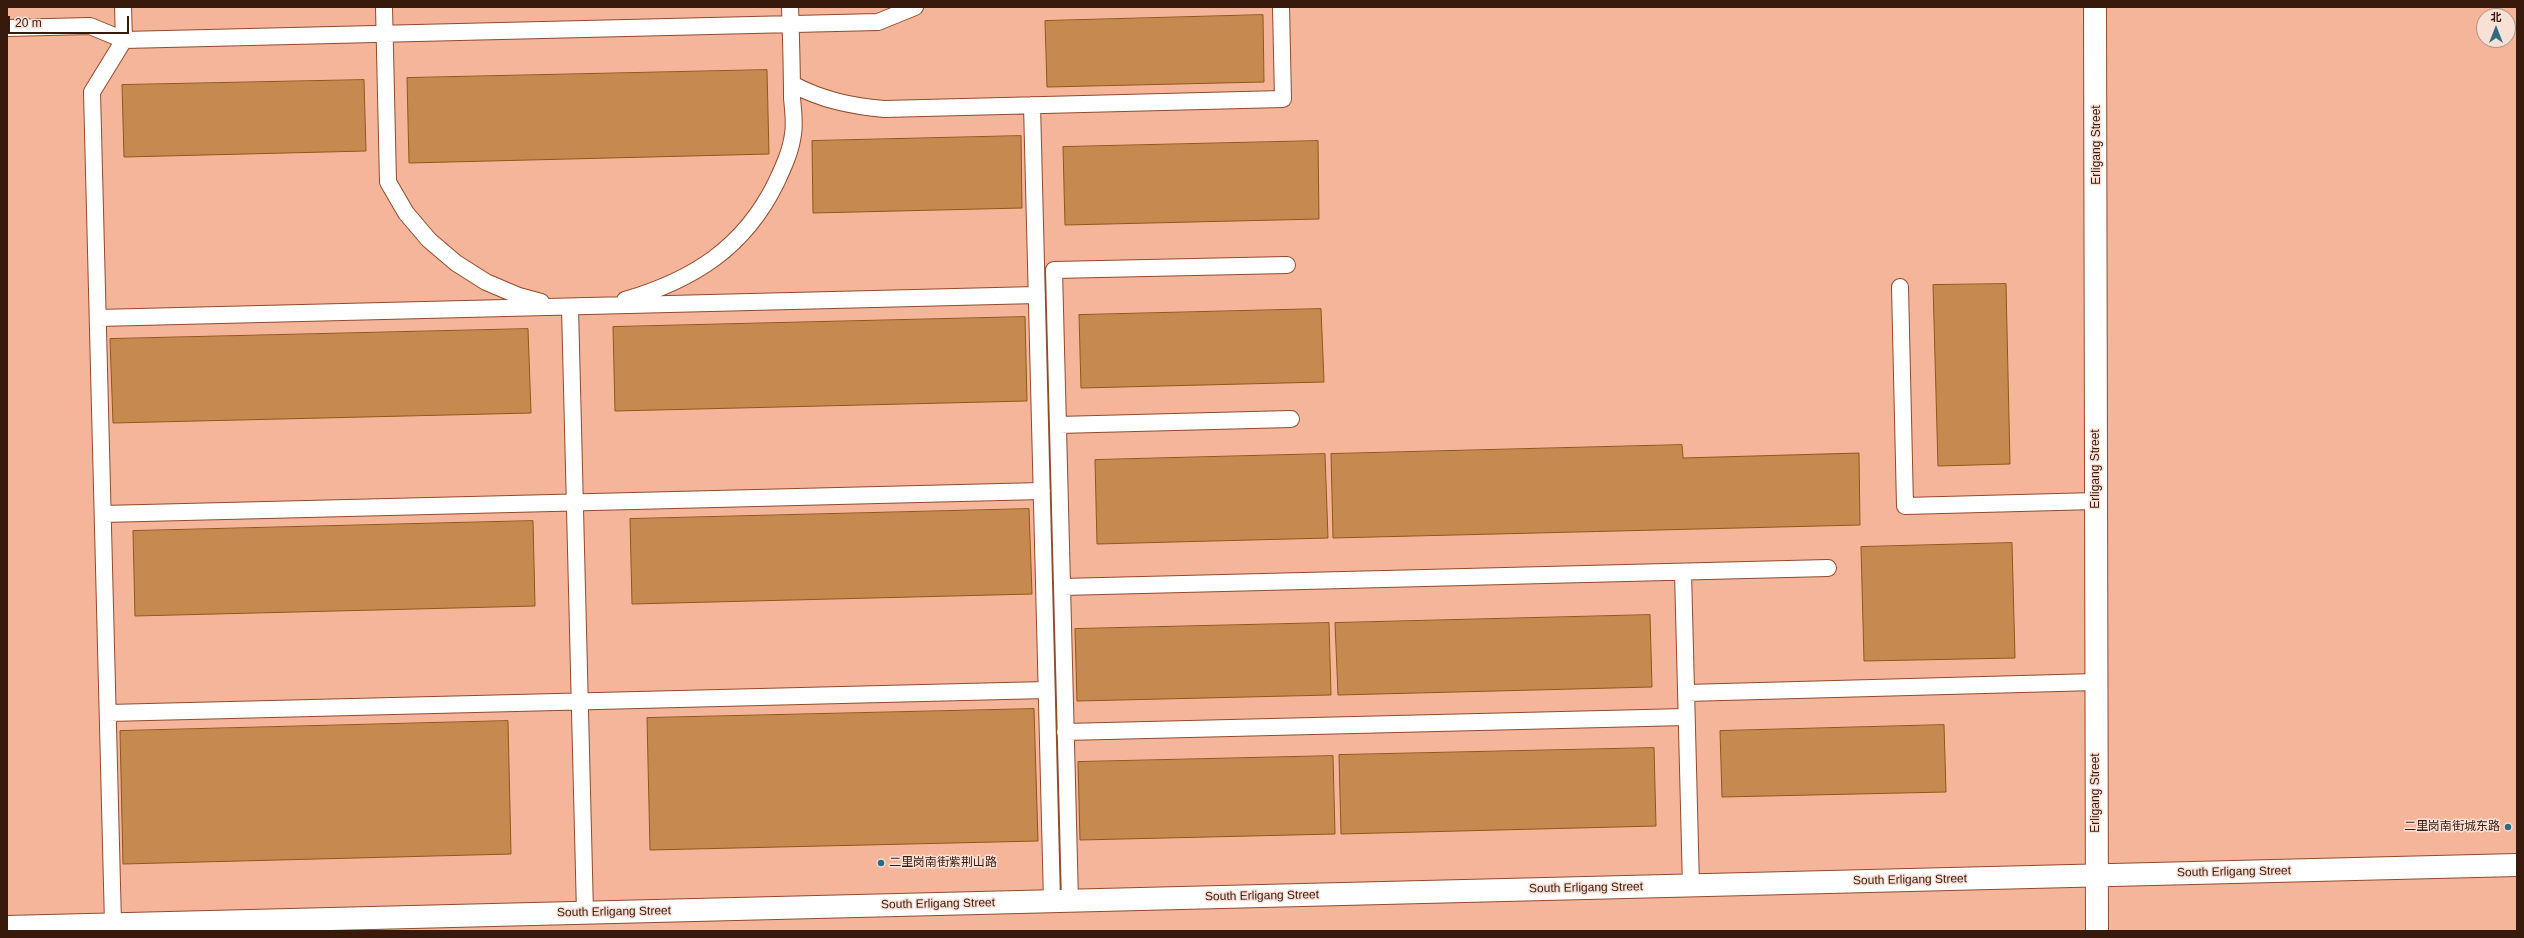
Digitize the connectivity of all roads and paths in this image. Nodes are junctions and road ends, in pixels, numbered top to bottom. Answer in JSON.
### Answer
{"nodes":[{"id":1,"x":124,"y":7,"type":"edge"},
{"id":2,"x":384,"y":7,"type":"edge"},
{"id":3,"x":790,"y":7,"type":"edge"},
{"id":4,"x":915,"y":7,"type":"edge"},
{"id":5,"x":1281,"y":7,"type":"edge"},
{"id":6,"x":2095,"y":7,"type":"edge"},
{"id":7,"x":790,"y":24,"type":"junction"},
{"id":8,"x":7,"y":28,"type":"edge"},
{"id":9,"x":385,"y":34,"type":"junction"},
{"id":10,"x":124,"y":40,"type":"junction"},
{"id":11,"x":792,"y":84,"type":"junction"},
{"id":12,"x":1032,"y":105,"type":"junction"},
{"id":13,"x":1287,"y":265,"type":"dead end"},
{"id":14,"x":1900,"y":287,"type":"dead end"},
{"id":15,"x":1037,"y":295,"type":"junction"},
{"id":16,"x":570,"y":306,"type":"junction"},
{"id":17,"x":98,"y":318,"type":"junction"},
{"id":18,"x":1291,"y":419,"type":"dead end"},
{"id":19,"x":1058,"y":425,"type":"junction"},
{"id":20,"x":1042,"y":491,"type":"junction"},
{"id":21,"x":2096,"y":501,"type":"junction"},
{"id":22,"x":575,"y":503,"type":"junction"},
{"id":23,"x":103,"y":514,"type":"junction"},
{"id":24,"x":1828,"y":568,"type":"dead end"},
{"id":25,"x":1683,"y":572,"type":"junction"},
{"id":26,"x":1062,"y":587,"type":"junction"},
{"id":27,"x":2096,"y":682,"type":"junction"},
{"id":28,"x":1046,"y":690,"type":"junction"},
{"id":29,"x":1686,"y":693,"type":"junction"},
{"id":30,"x":580,"y":701,"type":"junction"},
{"id":31,"x":108,"y":713,"type":"junction"},
{"id":32,"x":1686,"y":717,"type":"junction"},
{"id":33,"x":1065,"y":732,"type":"junction"},
{"id":34,"x":2517,"y":865,"type":"edge"},
{"id":35,"x":2096,"y":876,"type":"junction"},
{"id":36,"x":1691,"y":886,"type":"junction"},
{"id":37,"x":1061,"y":901,"type":"junction"},
{"id":38,"x":585,"y":913,"type":"junction"},
{"id":39,"x":113,"y":924,"type":"junction"},
{"id":40,"x":7,"y":927,"type":"edge"},
{"id":41,"x":2097,"y":931,"type":"edge"}],
"edges":[{"from":1,"to":10,"type":"lane"},
{"from":2,"to":9,"type":"lane"},
{"from":3,"to":7,"type":"lane"},
{"from":4,"to":7,"type":"lane"},
{"from":5,"to":12,"type":"lane"},
{"from":6,"to":21,"type":"street","name":"Erligang Street"},
{"from":7,"to":9,"type":"lane"},
{"from":7,"to":11,"type":"lane"},
{"from":8,"to":10,"type":"lane"},
{"from":9,"to":10,"type":"lane"},
{"from":9,"to":16,"type":"lane"},
{"from":10,"to":17,"type":"lane"},
{"from":11,"to":12,"type":"lane"},
{"from":11,"to":16,"type":"lane"},
{"from":12,"to":15,"type":"lane"},
{"from":13,"to":19,"type":"lane"},
{"from":14,"to":21,"type":"lane"},
{"from":15,"to":16,"type":"lane"},
{"from":15,"to":20,"type":"lane"},
{"from":16,"to":17,"type":"lane"},
{"from":16,"to":22,"type":"lane"},
{"from":17,"to":23,"type":"lane"},
{"from":18,"to":19,"type":"lane"},
{"from":19,"to":26,"type":"lane"},
{"from":20,"to":22,"type":"lane"},
{"from":20,"to":28,"type":"lane"},
{"from":21,"to":27,"type":"street","name":"Erligang Street"},
{"from":22,"to":23,"type":"lane"},
{"from":22,"to":30,"type":"lane"},
{"from":23,"to":31,"type":"lane"},
{"from":24,"to":25,"type":"lane"},
{"from":25,"to":26,"type":"lane"},
{"from":25,"to":29,"type":"lane"},
{"from":26,"to":33,"type":"lane"},
{"from":27,"to":29,"type":"lane"},
{"from":27,"to":35,"type":"street","name":"Erligang Street"},
{"from":28,"to":30,"type":"lane"},
{"from":28,"to":37,"type":"lane"},
{"from":29,"to":32,"type":"lane"},
{"from":30,"to":31,"type":"lane"},
{"from":30,"to":38,"type":"lane"},
{"from":31,"to":39,"type":"lane"},
{"from":32,"to":33,"type":"lane"},
{"from":32,"to":36,"type":"lane"},
{"from":33,"to":37,"type":"lane"},
{"from":34,"to":35,"type":"street","name":"South Erligang Street"},
{"from":35,"to":36,"type":"street","name":"South Erligang Street"},
{"from":35,"to":41,"type":"street","name":"Erligang Street"},
{"from":36,"to":37,"type":"street","name":"South Erligang Street"},
{"from":37,"to":38,"type":"street","name":"South Erligang Street"},
{"from":38,"to":39,"type":"street","name":"South Erligang Street"},
{"from":39,"to":40,"type":"street","name":"South Erligang Street"}]}
